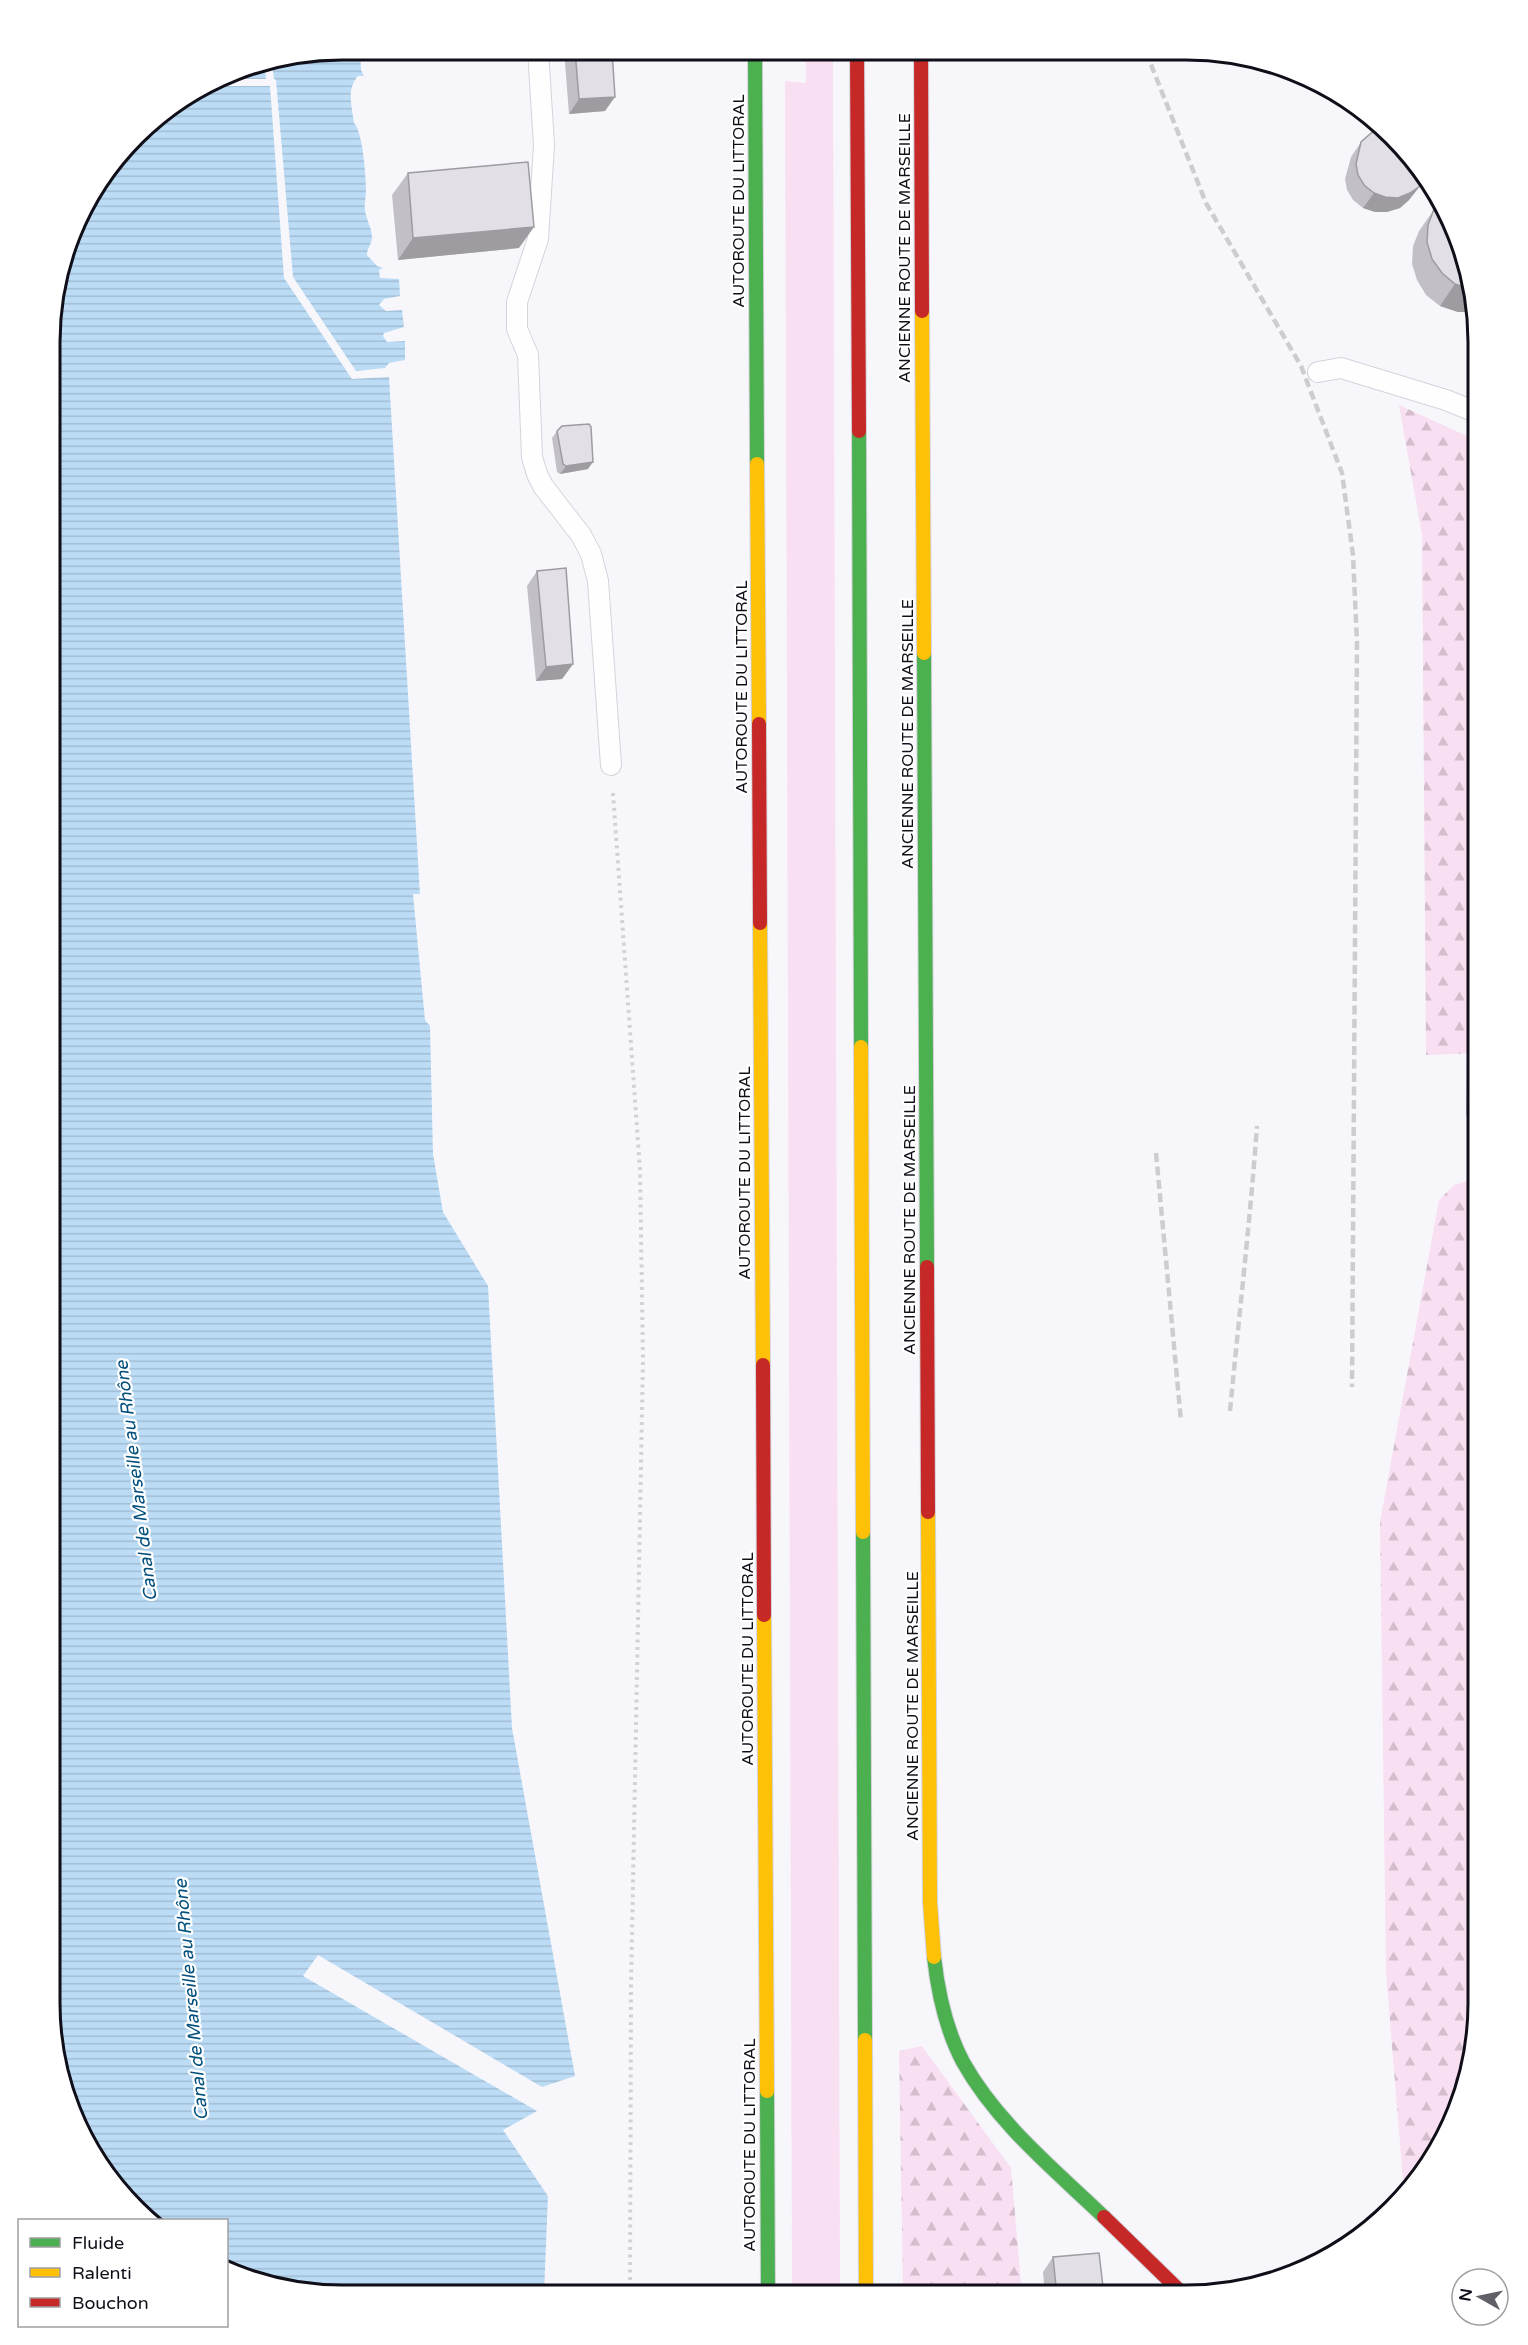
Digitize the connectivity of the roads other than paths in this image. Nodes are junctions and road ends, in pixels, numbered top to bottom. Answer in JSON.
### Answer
{"nodes":[{"id":1,"x":539,"y":60,"type":"edge"},
{"id":2,"x":755,"y":60,"type":"edge"},
{"id":3,"x":857,"y":60,"type":"edge"},
{"id":4,"x":921,"y":60,"type":"edge"},
{"id":5,"x":1318,"y":372,"type":"dead end"},
{"id":6,"x":1468,"y":409,"type":"edge"},
{"id":7,"x":611,"y":765,"type":"road end"},
{"id":8,"x":768,"y":2285,"type":"edge"},
{"id":9,"x":866,"y":2285,"type":"edge"},
{"id":10,"x":1174,"y":2285,"type":"edge"}],
"edges":[{"from":1,"to":7,"type":"lane"},
{"from":2,"to":8,"type":"main road","name":"AUTOROUTE DU LITTORAL"},
{"from":3,"to":9,"type":"main road"},
{"from":4,"to":10,"type":"main road","name":"ANCIENNE ROUTE DE MARSEILLE"},
{"from":5,"to":6,"type":"lane"}]}
